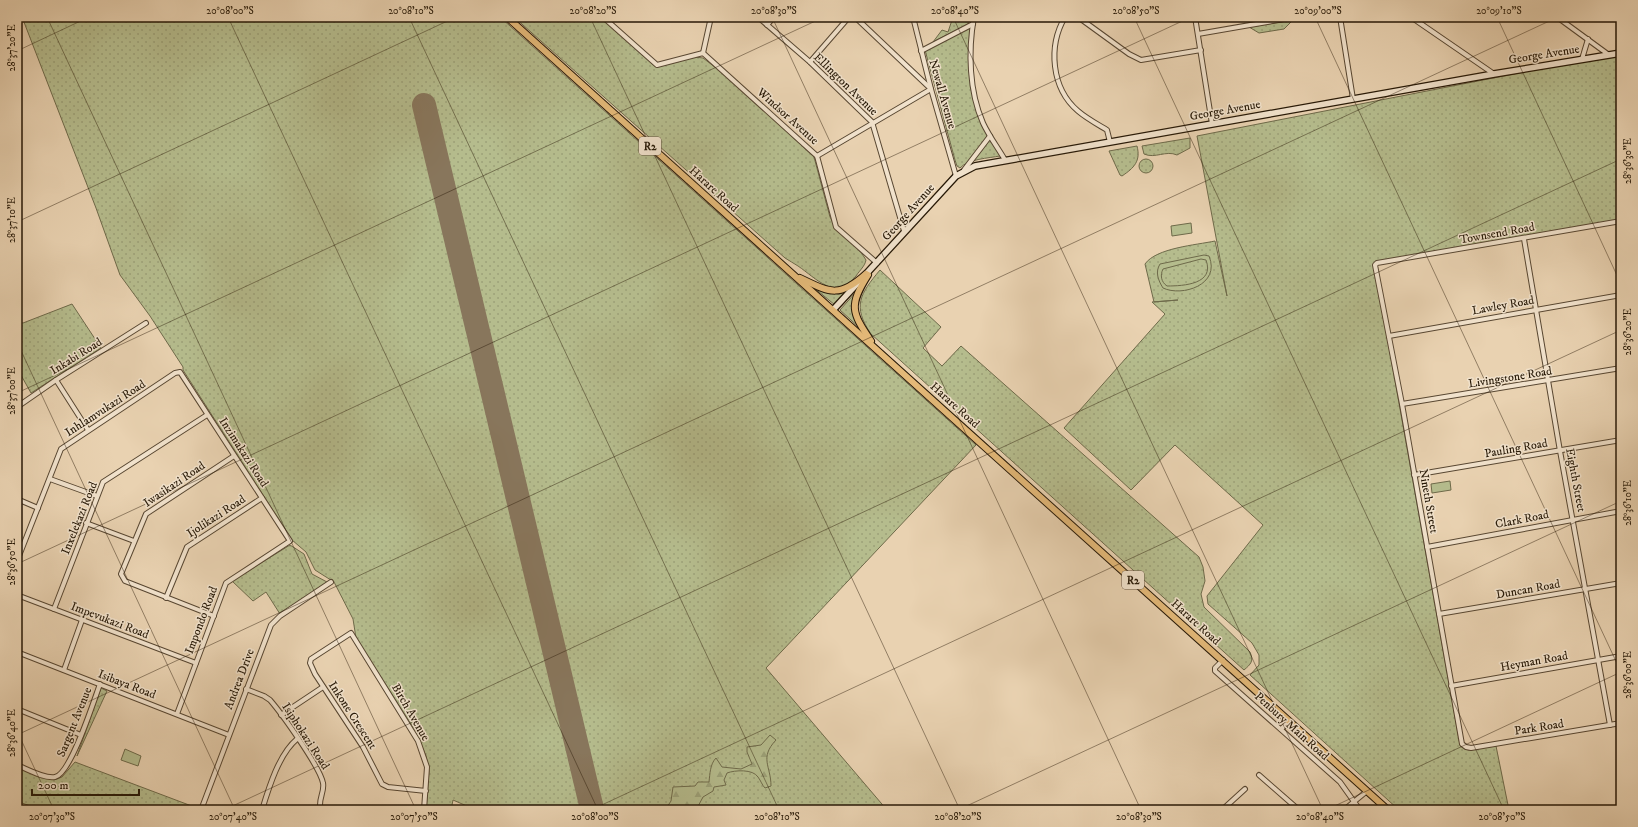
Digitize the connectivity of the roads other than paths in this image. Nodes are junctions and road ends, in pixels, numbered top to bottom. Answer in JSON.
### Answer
{"nodes":[{"id":1,"x":507,"y":17,"type":"edge"},
{"id":2,"x":603,"y":17,"type":"edge"},
{"id":3,"x":711,"y":17,"type":"edge"},
{"id":4,"x":758,"y":17,"type":"edge"},
{"id":5,"x":774,"y":17,"type":"edge"},
{"id":6,"x":849,"y":17,"type":"edge"},
{"id":7,"x":855,"y":17,"type":"edge"},
{"id":8,"x":913,"y":17,"type":"edge"},
{"id":9,"x":974,"y":17,"type":"edge"},
{"id":10,"x":1065,"y":17,"type":"edge"},
{"id":11,"x":1078,"y":17,"type":"edge"},
{"id":12,"x":1195,"y":17,"type":"edge"},
{"id":13,"x":1296,"y":17,"type":"edge"},
{"id":14,"x":1340,"y":17,"type":"edge"},
{"id":15,"x":1411,"y":17,"type":"edge"},
{"id":16,"x":1557,"y":17,"type":"edge"},
{"id":17,"x":1267,"y":19,"type":"edge"},
{"id":18,"x":973,"y":24,"type":"junction"},
{"id":19,"x":767,"y":25,"type":"junction"},
{"id":20,"x":1198,"y":34,"type":"junction"},
{"id":21,"x":1588,"y":39,"type":"junction"},
{"id":22,"x":1201,"y":50,"type":"junction"},
{"id":23,"x":921,"y":51,"type":"junction"},
{"id":24,"x":1621,"y":52,"type":"edge"},
{"id":25,"x":703,"y":53,"type":"junction"},
{"id":26,"x":1609,"y":55,"type":"junction"},
{"id":27,"x":1582,"y":59,"type":"junction"},
{"id":28,"x":810,"y":62,"type":"junction"},
{"id":29,"x":1494,"y":74,"type":"junction"},
{"id":30,"x":931,"y":89,"type":"junction"},
{"id":31,"x":1353,"y":99,"type":"junction"},
{"id":32,"x":872,"y":122,"type":"junction"},
{"id":33,"x":1212,"y":124,"type":"junction"},
{"id":34,"x":990,"y":136,"type":"junction"},
{"id":35,"x":1110,"y":142,"type":"junction"},
{"id":36,"x":817,"y":156,"type":"junction"},
{"id":37,"x":1005,"y":160,"type":"junction"},
{"id":38,"x":964,"y":170,"type":"junction"},
{"id":39,"x":956,"y":176,"type":"junction"},
{"id":40,"x":1621,"y":221,"type":"edge"},
{"id":41,"x":904,"y":231,"type":"junction"},
{"id":42,"x":1524,"y":239,"type":"junction"},
{"id":43,"x":1377,"y":263,"type":"joint"},
{"id":44,"x":875,"y":265,"type":"junction"},
{"id":45,"x":793,"y":275,"type":"junction"},
{"id":46,"x":867,"y":275,"type":"junction"},
{"id":47,"x":1621,"y":295,"type":"edge"},
{"id":48,"x":1536,"y":309,"type":"junction"},
{"id":49,"x":835,"y":312,"type":"junction"},
{"id":50,"x":146,"y":323,"type":"dead end"},
{"id":51,"x":1389,"y":336,"type":"junction"},
{"id":52,"x":878,"y":350,"type":"junction"},
{"id":53,"x":1621,"y":368,"type":"edge"},
{"id":54,"x":181,"y":374,"type":"joint"},
{"id":55,"x":56,"y":380,"type":"junction"},
{"id":56,"x":1549,"y":381,"type":"junction"},
{"id":57,"x":1402,"y":404,"type":"junction"},
{"id":58,"x":17,"y":407,"type":"edge"},
{"id":59,"x":207,"y":415,"type":"junction"},
{"id":60,"x":88,"y":430,"type":"junction"},
{"id":61,"x":1621,"y":440,"type":"edge"},
{"id":62,"x":1560,"y":451,"type":"junction"},
{"id":63,"x":234,"y":456,"type":"junction"},
{"id":64,"x":1414,"y":476,"type":"junction"},
{"id":65,"x":50,"y":479,"type":"junction"},
{"id":66,"x":96,"y":496,"type":"junction"},
{"id":67,"x":262,"y":498,"type":"junction"},
{"id":68,"x":17,"y":499,"type":"edge"},
{"id":69,"x":38,"y":508,"type":"junction"},
{"id":70,"x":1621,"y":511,"type":"edge"},
{"id":71,"x":1573,"y":519,"type":"junction"},
{"id":72,"x":86,"y":523,"type":"junction"},
{"id":73,"x":134,"y":541,"type":"junction"},
{"id":74,"x":290,"y":541,"type":"joint"},
{"id":75,"x":1427,"y":547,"type":"junction"},
{"id":76,"x":17,"y":561,"type":"edge"},
{"id":77,"x":331,"y":582,"type":"dead end"},
{"id":78,"x":1621,"y":583,"type":"edge"},
{"id":79,"x":1585,"y":589,"type":"junction"},
{"id":80,"x":17,"y":595,"type":"edge"},
{"id":81,"x":166,"y":598,"type":"junction"},
{"id":82,"x":54,"y":609,"type":"junction"},
{"id":83,"x":1438,"y":614,"type":"junction"},
{"id":84,"x":214,"y":616,"type":"junction"},
{"id":85,"x":82,"y":620,"type":"junction"},
{"id":86,"x":351,"y":633,"type":"joint"},
{"id":87,"x":17,"y":652,"type":"edge"},
{"id":88,"x":1621,"y":656,"type":"edge"},
{"id":89,"x":1222,"y":660,"type":"junction"},
{"id":90,"x":1598,"y":660,"type":"junction"},
{"id":91,"x":196,"y":663,"type":"junction"},
{"id":92,"x":64,"y":670,"type":"junction"},
{"id":93,"x":100,"y":684,"type":"junction"},
{"id":94,"x":1451,"y":686,"type":"junction"},
{"id":95,"x":323,"y":687,"type":"junction"},
{"id":96,"x":246,"y":689,"type":"junction"},
{"id":97,"x":17,"y":709,"type":"edge"},
{"id":98,"x":177,"y":714,"type":"junction"},
{"id":99,"x":281,"y":715,"type":"junction"},
{"id":100,"x":1290,"y":721,"type":"junction"},
{"id":101,"x":1621,"y":723,"type":"edge"},
{"id":102,"x":1610,"y":725,"type":"junction"},
{"id":103,"x":1281,"y":729,"type":"junction"},
{"id":104,"x":81,"y":734,"type":"junction"},
{"id":105,"x":229,"y":735,"type":"junction"},
{"id":106,"x":297,"y":739,"type":"junction"},
{"id":107,"x":1462,"y":744,"type":"joint"},
{"id":108,"x":17,"y":765,"type":"edge"},
{"id":109,"x":1259,"y":775,"type":"dead end"},
{"id":110,"x":1245,"y":789,"type":"dead end"},
{"id":111,"x":426,"y":791,"type":"junction"},
{"id":112,"x":1367,"y":791,"type":"junction"},
{"id":113,"x":1355,"y":802,"type":"junction"},
{"id":114,"x":201,"y":810,"type":"edge"},
{"id":115,"x":262,"y":810,"type":"edge"},
{"id":116,"x":321,"y":810,"type":"edge"},
{"id":117,"x":424,"y":810,"type":"edge"},
{"id":118,"x":1222,"y":810,"type":"edge"},
{"id":119,"x":1299,"y":810,"type":"edge"},
{"id":120,"x":1344,"y":810,"type":"edge"},
{"id":121,"x":1360,"y":810,"type":"edge"},
{"id":122,"x":1388,"y":810,"type":"edge"}],
"edges":[{"from":1,"to":45,"type":"highway","name":"Harare Road","number":"R2"},
{"from":2,"to":25,"type":"street"},
{"from":3,"to":25,"type":"street"},
{"from":4,"to":19,"type":"street","name":"Ellington Avenue"},
{"from":5,"to":19,"type":"street"},
{"from":6,"to":28,"type":"street"},
{"from":7,"to":30,"type":"street"},
{"from":8,"to":23,"type":"street","name":"Newall Avenue"},
{"from":9,"to":18,"type":"street"},
{"from":10,"to":35,"type":"street"},
{"from":11,"to":22,"type":"street"},
{"from":12,"to":20,"type":"street"},
{"from":13,"to":17,"type":"street"},
{"from":14,"to":31,"type":"street"},
{"from":15,"to":29,"type":"street"},
{"from":16,"to":21,"type":"street"},
{"from":17,"to":20,"type":"street"},
{"from":18,"to":23,"type":"street"},
{"from":18,"to":34,"type":"street"},
{"from":19,"to":28,"type":"street","name":"Ellington Avenue"},
{"from":20,"to":22,"type":"street"},
{"from":21,"to":26,"type":"street"},
{"from":21,"to":27,"type":"street"},
{"from":22,"to":33,"type":"street"},
{"from":23,"to":30,"type":"street","name":"Newall Avenue"},
{"from":24,"to":26,"type":"main road","name":"George Avenue"},
{"from":25,"to":36,"type":"street","name":"Windsor Avenue"},
{"from":26,"to":27,"type":"main road","name":"George Avenue"},
{"from":27,"to":29,"type":"main road","name":"George Avenue"},
{"from":28,"to":32,"type":"street","name":"Ellington Avenue"},
{"from":29,"to":31,"type":"main road","name":"George Avenue"},
{"from":30,"to":32,"type":"street"},
{"from":30,"to":39,"type":"street","name":"Newall Avenue"},
{"from":31,"to":33,"type":"main road","name":"George Avenue"},
{"from":32,"to":36,"type":"street"},
{"from":32,"to":41,"type":"street","name":"Ellington Avenue"},
{"from":33,"to":35,"type":"main road","name":"George Avenue"},
{"from":34,"to":37,"type":"street"},
{"from":34,"to":38,"type":"street"},
{"from":35,"to":37,"type":"main road","name":"George Avenue"},
{"from":36,"to":44,"type":"street","name":"Windsor Avenue"},
{"from":37,"to":38,"type":"main road","name":"George Avenue"},
{"from":38,"to":39,"type":"main road","name":"George Avenue"},
{"from":39,"to":41,"type":"main road","name":"George Avenue"},
{"from":40,"to":42,"type":"street","name":"Townsend Road"},
{"from":41,"to":44,"type":"main road","name":"George Avenue"},
{"from":42,"to":43,"type":"street","name":"Townsend Road"},
{"from":42,"to":48,"type":"street","name":"Eighth Street"},
{"from":43,"to":51,"type":"street","name":"Nineth Street"},
{"from":44,"to":46,"type":"main road","name":"George Avenue"},
{"from":45,"to":46,"type":"highway"},
{"from":45,"to":49,"type":"highway","name":"Harare Road","number":"R2"},
{"from":46,"to":49,"type":"main road","name":"George Avenue"},
{"from":46,"to":52,"type":"highway"},
{"from":47,"to":48,"type":"street","name":"Lawley Road"},
{"from":48,"to":51,"type":"street","name":"Lawley Road"},
{"from":48,"to":56,"type":"street","name":"Eighth Street"},
{"from":49,"to":52,"type":"highway","name":"Harare Road","number":"R2"},
{"from":50,"to":55,"type":"street","name":"Inkabi Road"},
{"from":51,"to":57,"type":"street","name":"Nineth Street"},
{"from":52,"to":89,"type":"highway","name":"Harare Road","number":"R2"},
{"from":53,"to":56,"type":"street","name":"Livingstone Road"},
{"from":54,"to":59,"type":"street","name":"Inzimakazi Road"},
{"from":54,"to":60,"type":"street","name":"Inhlamvukazi Road"},
{"from":55,"to":58,"type":"street","name":"Inkabi Road"},
{"from":55,"to":60,"type":"street"},
{"from":56,"to":57,"type":"street","name":"Livingstone Road"},
{"from":56,"to":62,"type":"street","name":"Eighth Street"},
{"from":57,"to":64,"type":"street","name":"Nineth Street"},
{"from":59,"to":63,"type":"street","name":"Inzimakazi Road"},
{"from":59,"to":66,"type":"street","name":"Inxelekazi Road"},
{"from":60,"to":65,"type":"street","name":"Inhlamvukazi Road"},
{"from":61,"to":62,"type":"street","name":"Pauling Road"},
{"from":62,"to":64,"type":"street","name":"Pauling Road"},
{"from":62,"to":71,"type":"street","name":"Eighth Street"},
{"from":63,"to":67,"type":"street","name":"Inzimakazi Road"},
{"from":63,"to":73,"type":"street","name":"Iwasikazi Road"},
{"from":64,"to":75,"type":"street","name":"Nineth Street"},
{"from":65,"to":66,"type":"street"},
{"from":65,"to":69,"type":"street","name":"Inhlamvukazi Road"},
{"from":66,"to":72,"type":"street","name":"Inxelekazi Road"},
{"from":67,"to":74,"type":"street","name":"Inzimakazi Road"},
{"from":67,"to":81,"type":"street","name":"Ijolikazi Road"},
{"from":68,"to":69,"type":"street"},
{"from":69,"to":76,"type":"street","name":"Inhlamvukazi Road"},
{"from":70,"to":71,"type":"street","name":"Clark Road"},
{"from":71,"to":75,"type":"street","name":"Clark Road"},
{"from":71,"to":79,"type":"street","name":"Eighth Street"},
{"from":72,"to":73,"type":"street"},
{"from":72,"to":82,"type":"street","name":"Inxelekazi Road"},
{"from":73,"to":81,"type":"street","name":"Iwasikazi Road"},
{"from":74,"to":84,"type":"street","name":"Impondo Road"},
{"from":75,"to":83,"type":"street","name":"Nineth Street"},
{"from":77,"to":96,"type":"street","name":"Andrea Drive"},
{"from":78,"to":79,"type":"street","name":"Duncan Road"},
{"from":79,"to":83,"type":"street","name":"Duncan Road"},
{"from":79,"to":90,"type":"street","name":"Eighth Street"},
{"from":80,"to":82,"type":"street","name":"Impevukazi Road"},
{"from":81,"to":84,"type":"street","name":"Iwasikazi Road"},
{"from":82,"to":85,"type":"street","name":"Impevukazi Road"},
{"from":83,"to":94,"type":"street","name":"Nineth Street"},
{"from":84,"to":91,"type":"street","name":"Impondo Road"},
{"from":85,"to":91,"type":"street","name":"Impevukazi Road"},
{"from":85,"to":92,"type":"street"},
{"from":86,"to":95,"type":"street","name":"Inkone Crescent"},
{"from":86,"to":111,"type":"street","name":"Birch Avenue"},
{"from":87,"to":92,"type":"street","name":"Isibaya Road"},
{"from":88,"to":90,"type":"street","name":"Heyman Road"},
{"from":89,"to":100,"type":"highway","name":"Harare Road","number":"R2"},
{"from":89,"to":103,"type":"street","name":"Penbury Main Road"},
{"from":90,"to":94,"type":"street","name":"Heyman Road"},
{"from":90,"to":102,"type":"street","name":"Eighth Street"},
{"from":91,"to":98,"type":"street","name":"Impondo Road"},
{"from":92,"to":93,"type":"street","name":"Isibaya Road"},
{"from":93,"to":98,"type":"street","name":"Isibaya Road"},
{"from":93,"to":104,"type":"street","name":"Sargent Avenue"},
{"from":94,"to":107,"type":"street","name":"Nineth Street"},
{"from":95,"to":99,"type":"street"},
{"from":95,"to":111,"type":"street","name":"Inkone Crescent"},
{"from":96,"to":99,"type":"street","name":"Isiphokazi Road"},
{"from":96,"to":105,"type":"street","name":"Andrea Drive"},
{"from":97,"to":104,"type":"street"},
{"from":98,"to":105,"type":"street","name":"Isibaya Road"},
{"from":99,"to":106,"type":"street","name":"Isiphokazi Road"},
{"from":100,"to":103,"type":"street"},
{"from":100,"to":112,"type":"highway","name":"Harare Road","number":"R2"},
{"from":101,"to":102,"type":"street","name":"Park Road"},
{"from":102,"to":107,"type":"street","name":"Park Road"},
{"from":103,"to":113,"type":"street","name":"Penbury Main Road"},
{"from":104,"to":108,"type":"street","name":"Sargent Avenue"},
{"from":105,"to":114,"type":"street","name":"Andrea Drive"},
{"from":106,"to":115,"type":"street"},
{"from":106,"to":116,"type":"street","name":"Isiphokazi Road"},
{"from":109,"to":119,"type":"street"},
{"from":110,"to":118,"type":"street"},
{"from":111,"to":117,"type":"street","name":"Birch Avenue"},
{"from":112,"to":113,"type":"street"},
{"from":112,"to":122,"type":"highway","name":"Harare Road","number":"R2"},
{"from":113,"to":120,"type":"street"},
{"from":113,"to":121,"type":"street","name":"Penbury Main Road"}]}
